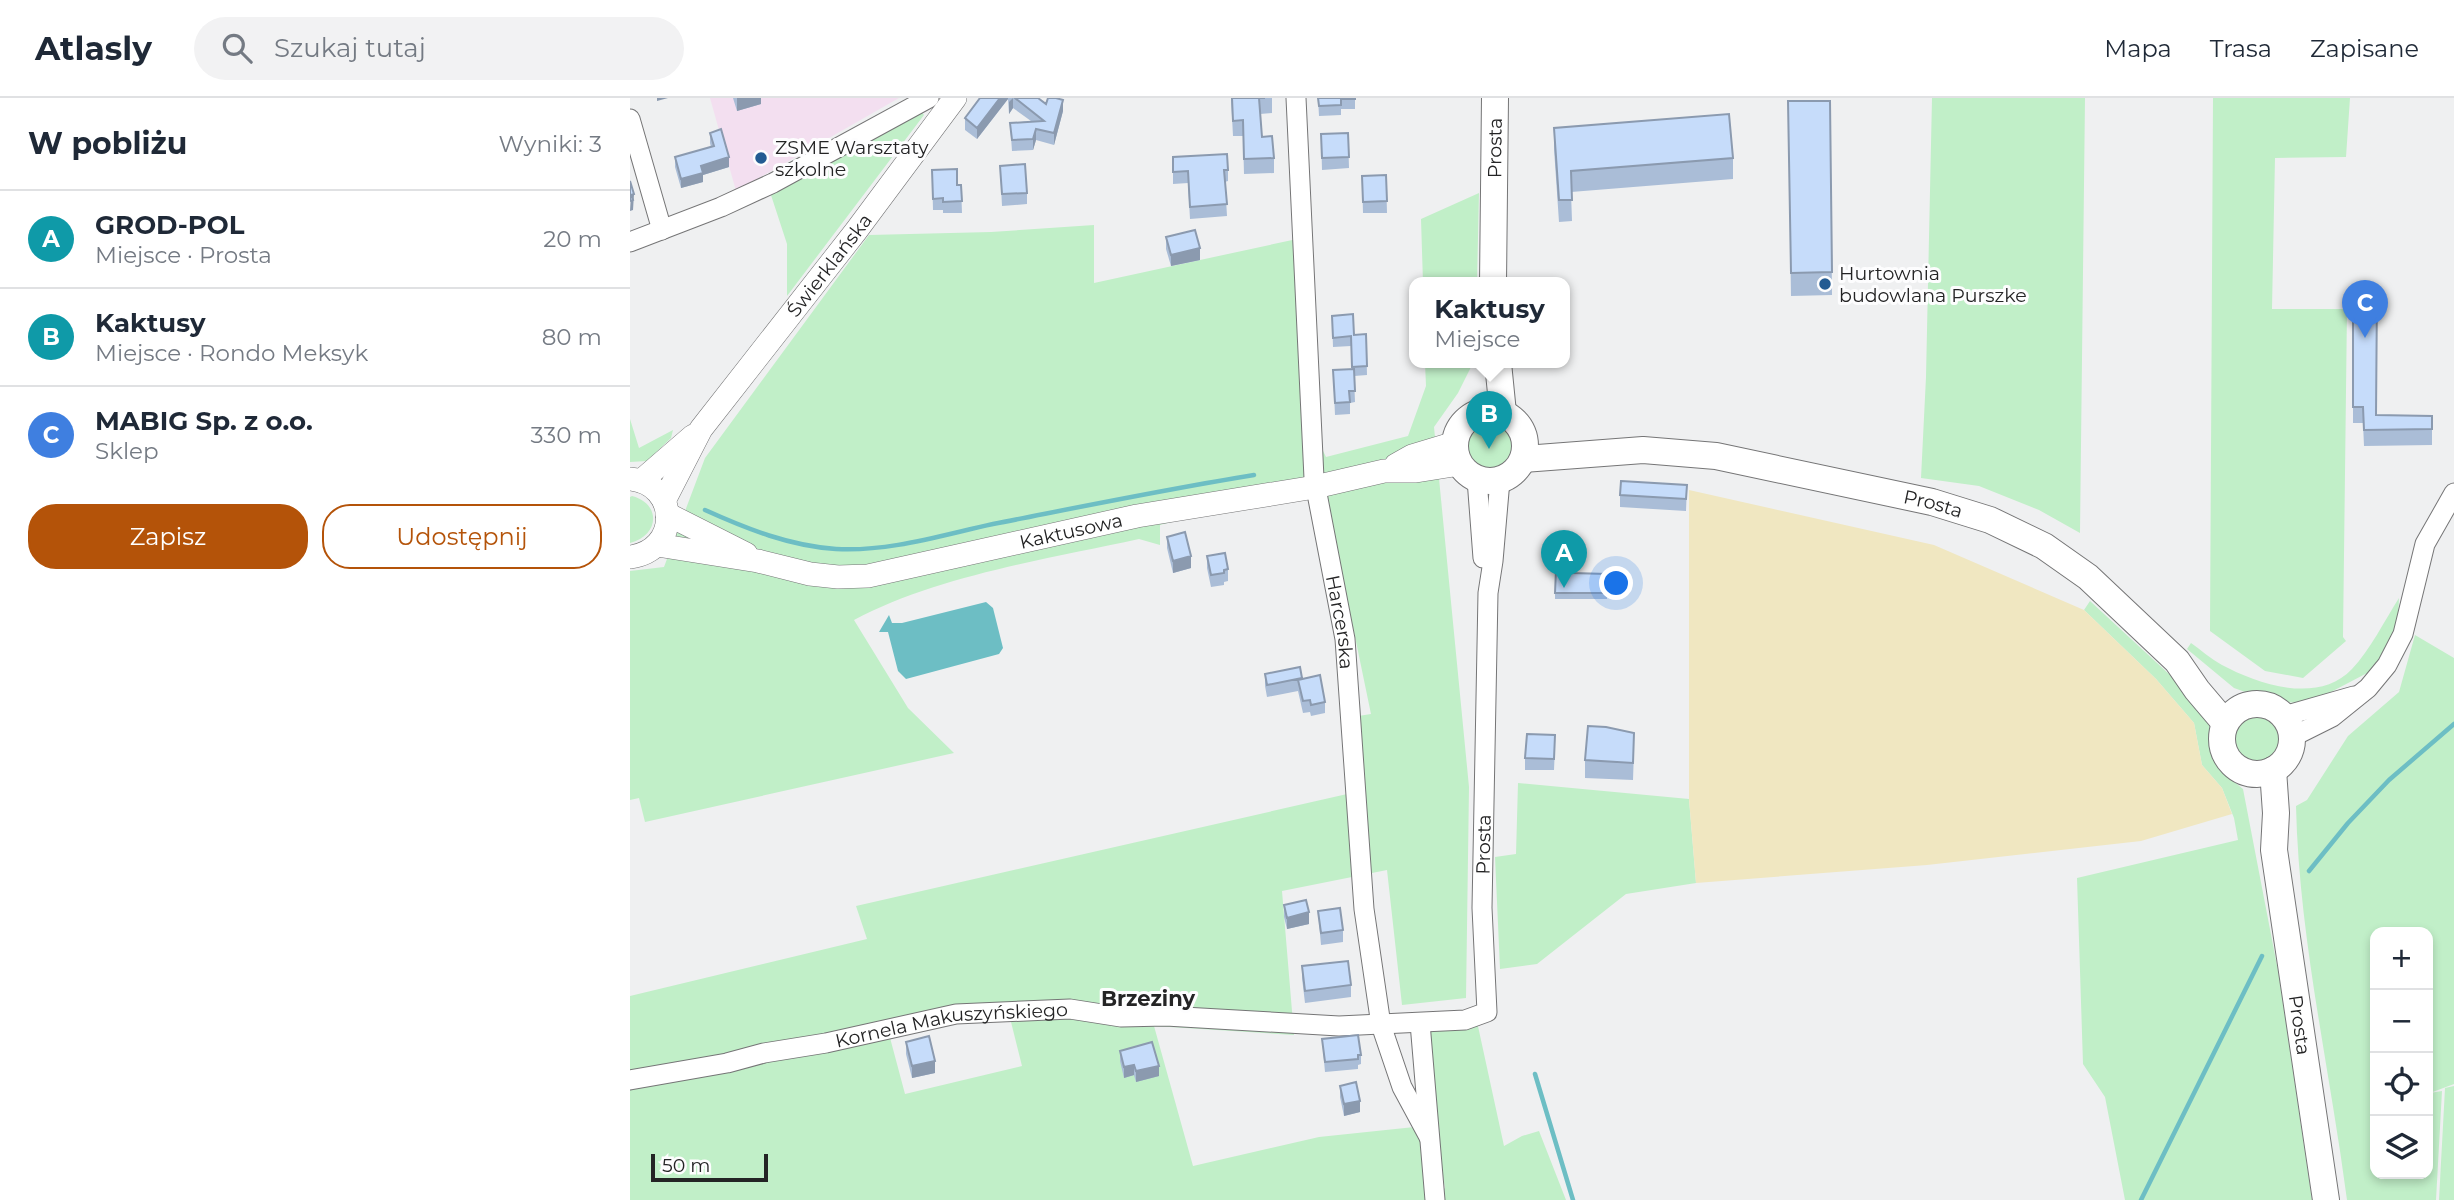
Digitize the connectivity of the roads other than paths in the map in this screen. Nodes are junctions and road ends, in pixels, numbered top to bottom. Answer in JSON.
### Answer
{"nodes":[{"id":1,"x":929,"y":98,"type":"edge"},
{"id":2,"x":955,"y":98,"type":"edge"},
{"id":3,"x":1296,"y":98,"type":"edge"},
{"id":4,"x":1495,"y":98,"type":"edge"},
{"id":5,"x":630,"y":119,"type":"edge"},
{"id":6,"x":663,"y":230,"type":"junction"},
{"id":7,"x":630,"y":242,"type":"edge"},
{"id":8,"x":1493,"y":277,"type":"edge"},
{"id":9,"x":1492,"y":368,"type":"edge"},
{"id":10,"x":1491,"y":413,"type":"junction"},
{"id":11,"x":701,"y":429,"type":"junction"},
{"id":12,"x":1523,"y":447,"type":"junction"},
{"id":13,"x":1473,"y":466,"type":"junction"},
{"id":14,"x":636,"y":480,"type":"edge"},
{"id":15,"x":1315,"y":487,"type":"junction"},
{"id":16,"x":2454,"y":492,"type":"edge"},
{"id":17,"x":666,"y":507,"type":"junction"},
{"id":18,"x":657,"y":545,"type":"junction"},
{"id":19,"x":630,"y":557,"type":"edge"},
{"id":20,"x":758,"y":561,"type":"junction"},
{"id":21,"x":2233,"y":715,"type":"junction"},
{"id":22,"x":2288,"y":727,"type":"junction"},
{"id":23,"x":2262,"y":772,"type":"junction"},
{"id":24,"x":1487,"y":1012,"type":"joint"},
{"id":25,"x":1420,"y":1023,"type":"junction"},
{"id":26,"x":1381,"y":1025,"type":"junction"},
{"id":27,"x":630,"y":1080,"type":"edge"},
{"id":28,"x":1429,"y":1137,"type":"junction"},
{"id":29,"x":1435,"y":1200,"type":"edge"},
{"id":30,"x":2326,"y":1200,"type":"edge"}],
"edges":[{"from":1,"to":6,"type":"street"},
{"from":2,"to":11,"type":"street","name":"Świerklańska"},
{"from":3,"to":15,"type":"street","name":"Harcerska"},
{"from":4,"to":8,"type":"main road","name":"Prosta"},
{"from":5,"to":6,"type":"street"},
{"from":6,"to":7,"type":"street"},
{"from":9,"to":10,"type":"main road"},
{"from":10,"to":12,"type":"main road"},
{"from":10,"to":13,"type":"main road"},
{"from":11,"to":14,"type":"street","name":"Świerklańska"},
{"from":11,"to":17,"type":"street","name":"Świerklańska"},
{"from":12,"to":13,"type":"main road"},
{"from":12,"to":21,"type":"main road","name":"Prosta"},
{"from":13,"to":15,"type":"street","name":"Kaktusowa"},
{"from":13,"to":24,"type":"street","name":"Prosta"},
{"from":14,"to":17,"type":"street","name":"Kaktusowa"},
{"from":15,"to":20,"type":"street","name":"Kaktusowa"},
{"from":15,"to":26,"type":"street","name":"Harcerska"},
{"from":16,"to":22,"type":"street"},
{"from":17,"to":18,"type":"street","name":"Świerklańska"},
{"from":17,"to":20,"type":"street","name":"Kaktusowa"},
{"from":18,"to":19,"type":"street"},
{"from":18,"to":20,"type":"street","name":"Kaktusowa"},
{"from":21,"to":22,"type":"main road"},
{"from":21,"to":23,"type":"main road"},
{"from":22,"to":23,"type":"main road"},
{"from":23,"to":30,"type":"main road","name":"Prosta"},
{"from":24,"to":25,"type":"street","name":"Kornela Makuszyńskiego"},
{"from":25,"to":26,"type":"street","name":"Kornela Makuszyńskiego"},
{"from":25,"to":28,"type":"street","name":"Harcerska"},
{"from":26,"to":27,"type":"street","name":"Kornela Makuszyńskiego"},
{"from":26,"to":28,"type":"street","name":"Harcerska"},
{"from":28,"to":29,"type":"street","name":"Harcerska"}]}
